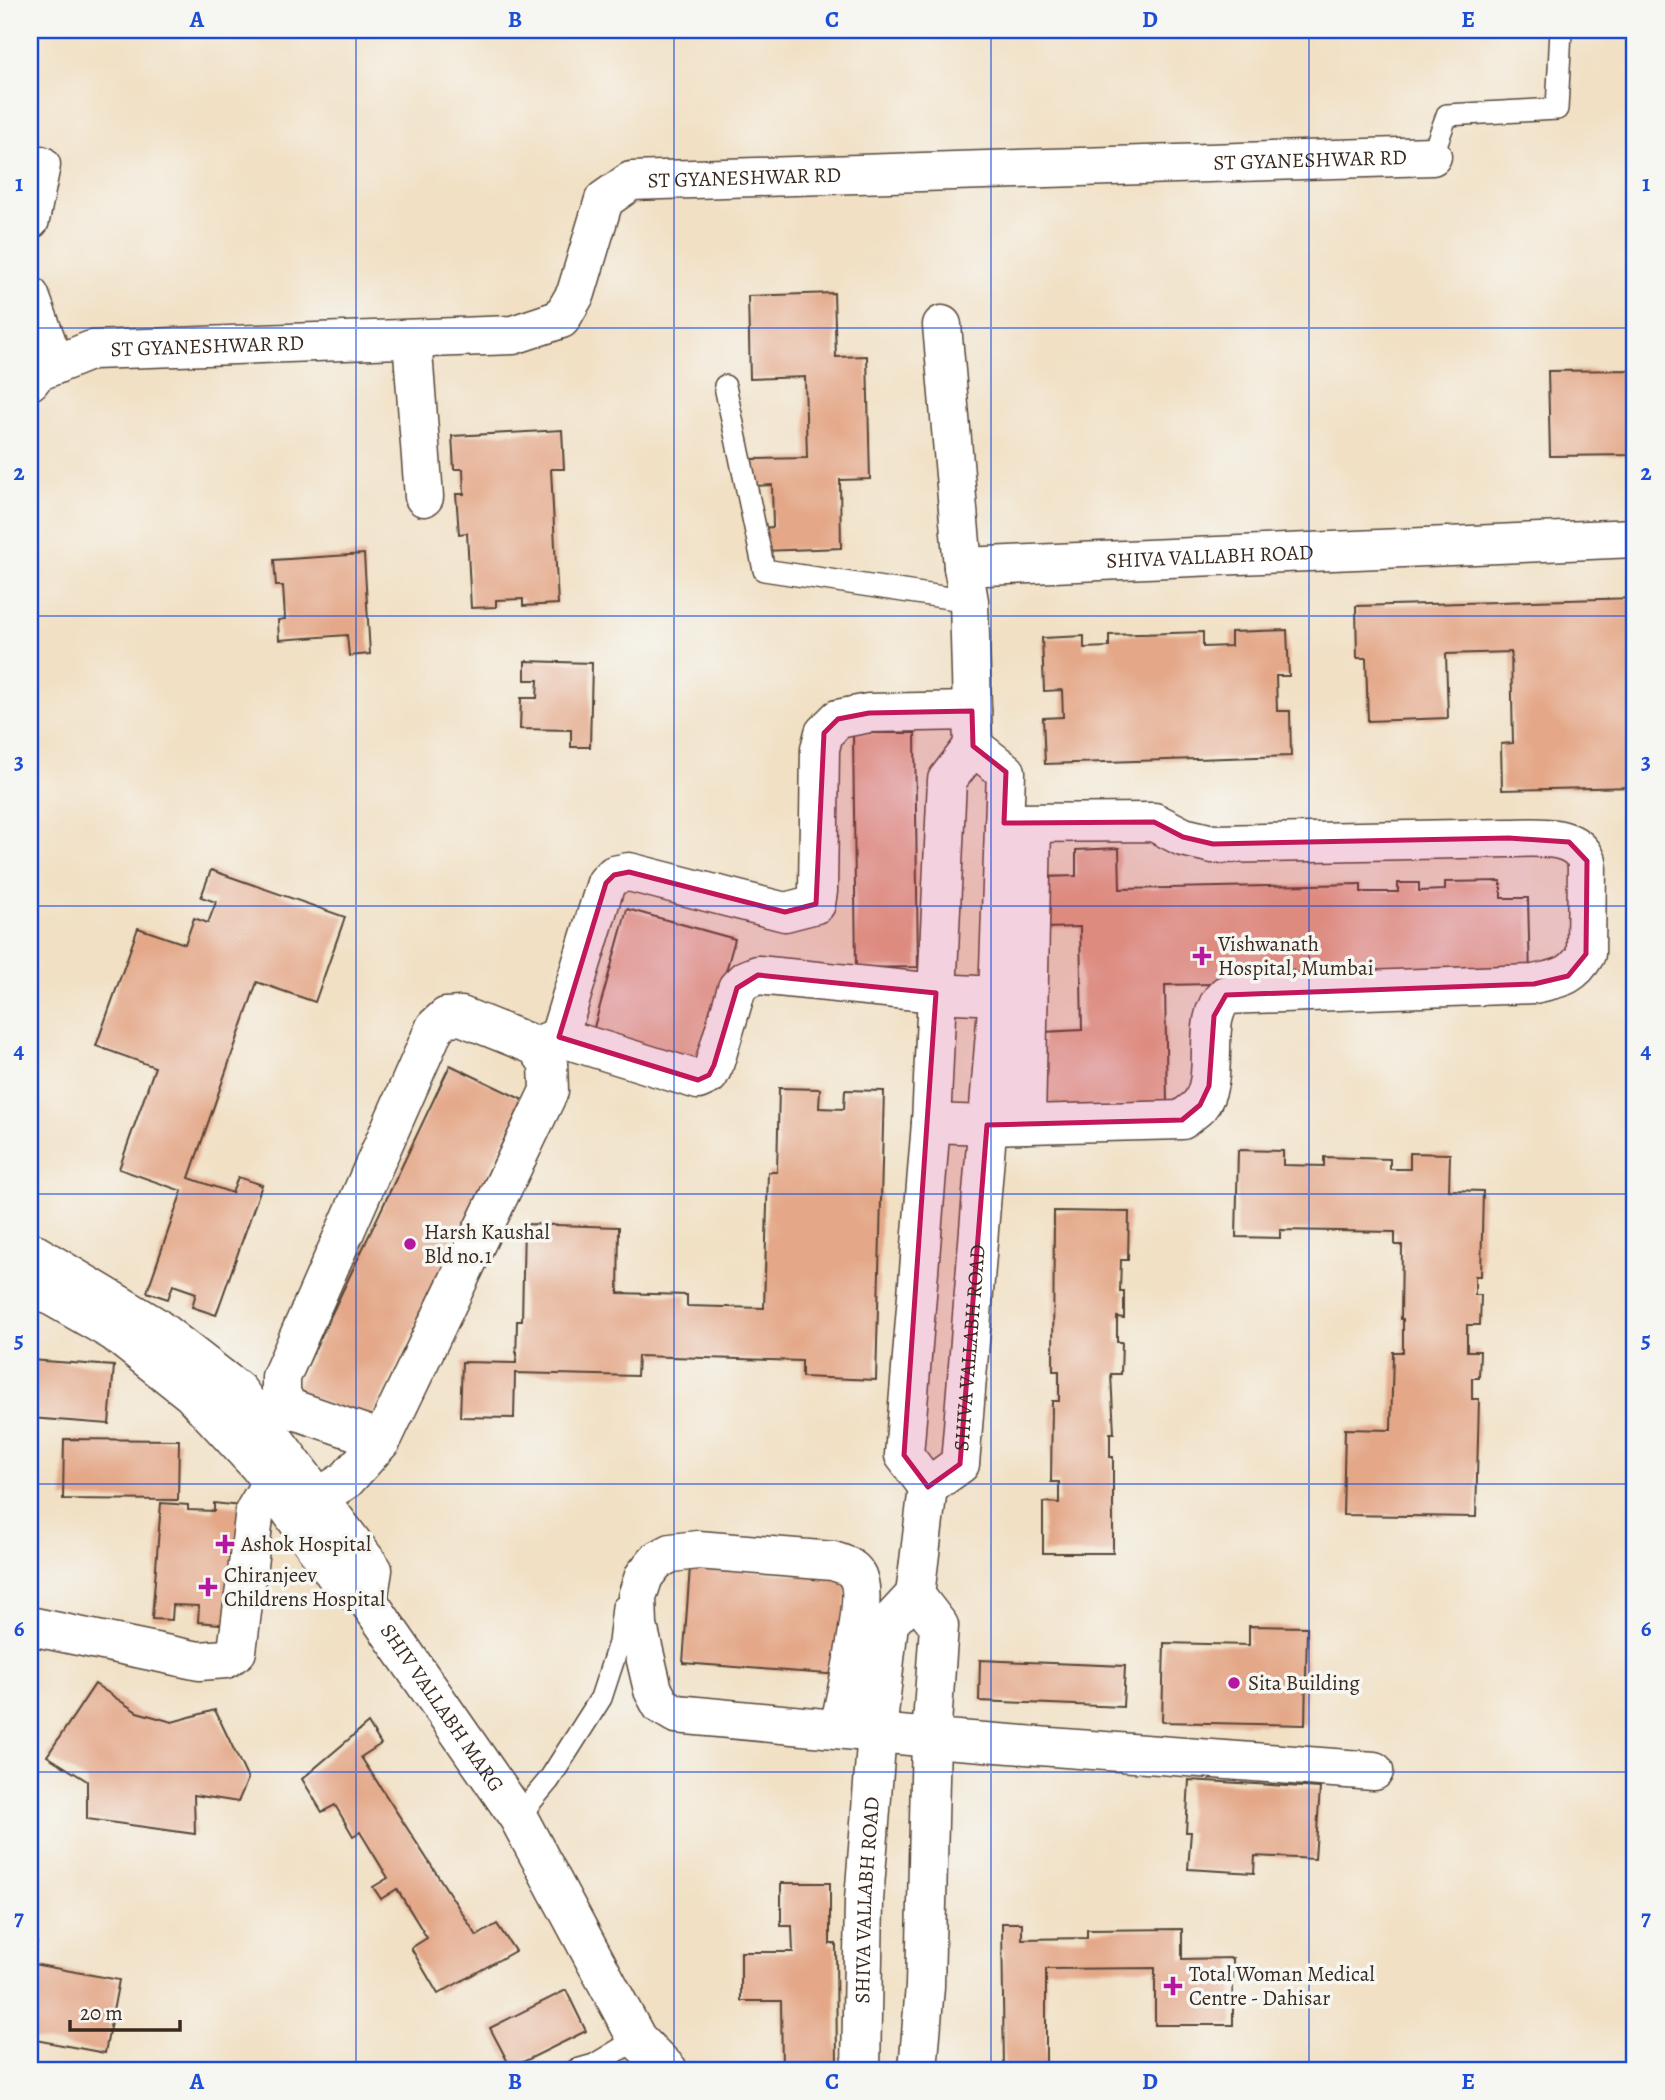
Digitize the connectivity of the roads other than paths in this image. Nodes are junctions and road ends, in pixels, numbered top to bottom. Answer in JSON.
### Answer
{"nodes":[{"id":1,"x":1561,"y":30,"type":"edge"},
{"id":2,"x":1432,"y":156,"type":"joint"},
{"id":3,"x":41,"y":165,"type":"dead end"},
{"id":4,"x":30,"y":220,"type":"edge"},
{"id":5,"x":30,"y":296,"type":"edge"},
{"id":6,"x":942,"y":326,"type":"dead end"},
{"id":7,"x":412,"y":339,"type":"junction"},
{"id":8,"x":42,"y":373,"type":"edge"},
{"id":9,"x":725,"y":386,"type":"dead end"},
{"id":10,"x":424,"y":497,"type":"dead end"},
{"id":11,"x":1635,"y":538,"type":"edge"},
{"id":12,"x":966,"y":584,"type":"junction"},
{"id":13,"x":973,"y":728,"type":"junction"},
{"id":14,"x":1018,"y":824,"type":"junction"},
{"id":15,"x":936,"y":993,"type":"junction"},
{"id":16,"x":998,"y":996,"type":"junction"},
{"id":17,"x":547,"y":1041,"type":"junction"},
{"id":18,"x":931,"y":1123,"type":"junction"},
{"id":19,"x":1026,"y":1124,"type":"junction"},
{"id":20,"x":987,"y":1125,"type":"junction"},
{"id":21,"x":926,"y":1192,"type":"junction"},
{"id":22,"x":981,"y":1194,"type":"junction"},
{"id":23,"x":30,"y":1251,"type":"edge"},
{"id":24,"x":30,"y":1284,"type":"edge"},
{"id":25,"x":911,"y":1379,"type":"junction"},
{"id":26,"x":966,"y":1380,"type":"junction"},
{"id":27,"x":382,"y":1440,"type":"junction"},
{"id":28,"x":271,"y":1483,"type":"junction"},
{"id":29,"x":928,"y":1487,"type":"junction"},
{"id":30,"x":319,"y":1497,"type":"junction"},
{"id":31,"x":624,"y":1591,"type":"dead end"},
{"id":32,"x":915,"y":1595,"type":"junction"},
{"id":33,"x":368,"y":1601,"type":"junction"},
{"id":34,"x":30,"y":1626,"type":"edge"},
{"id":35,"x":839,"y":1729,"type":"junction"},
{"id":36,"x":877,"y":1732,"type":"junction"},
{"id":37,"x":930,"y":1738,"type":"junction"},
{"id":38,"x":1374,"y":1771,"type":"dead end"},
{"id":39,"x":518,"y":1817,"type":"junction"},
{"id":40,"x":637,"y":2039,"type":"junction"},
{"id":41,"x":576,"y":2070,"type":"edge"},
{"id":42,"x":668,"y":2070,"type":"edge"},
{"id":43,"x":861,"y":2070,"type":"edge"},
{"id":44,"x":918,"y":2070,"type":"edge"}],
"edges":[{"from":1,"to":2,"type":"lane"},
{"from":2,"to":7,"type":"street","name":"ST GYANESHWAR RD"},
{"from":3,"to":4,"type":"street"},
{"from":5,"to":8,"type":"street"},
{"from":6,"to":12,"type":"street"},
{"from":7,"to":8,"type":"street","name":"ST GYANESHWAR RD"},
{"from":7,"to":10,"type":"street"},
{"from":9,"to":12,"type":"lane"},
{"from":11,"to":12,"type":"street","name":"SHIVA VALLABH ROAD"},
{"from":12,"to":13,"type":"street"},
{"from":13,"to":14,"type":"street","name":"SHIVA VALLABH ROAD"},
{"from":13,"to":15,"type":"street"},
{"from":13,"to":17,"type":"street"},
{"from":14,"to":16,"type":"street","name":"SHIVA VALLABH ROAD"},
{"from":14,"to":19,"type":"street"},
{"from":14,"to":19,"type":"street"},
{"from":15,"to":16,"type":"street"},
{"from":15,"to":17,"type":"street"},
{"from":15,"to":18,"type":"street"},
{"from":16,"to":20,"type":"street","name":"SHIVA VALLABH ROAD"},
{"from":17,"to":27,"type":"street"},
{"from":17,"to":27,"type":"street"},
{"from":18,"to":20,"type":"street"},
{"from":18,"to":21,"type":"street"},
{"from":19,"to":20,"type":"street"},
{"from":20,"to":22,"type":"street","name":"SHIVA VALLABH ROAD"},
{"from":21,"to":22,"type":"street"},
{"from":21,"to":25,"type":"street"},
{"from":22,"to":26,"type":"street","name":"SHIVA VALLABH ROAD"},
{"from":23,"to":30,"type":"street"},
{"from":24,"to":28,"type":"street"},
{"from":25,"to":26,"type":"street"},
{"from":25,"to":29,"type":"street"},
{"from":26,"to":29,"type":"street","name":"SHIVA VALLABH ROAD"},
{"from":27,"to":30,"type":"street"},
{"from":28,"to":33,"type":"street"},
{"from":28,"to":34,"type":"street"},
{"from":29,"to":32,"type":"street"},
{"from":30,"to":33,"type":"street"},
{"from":31,"to":39,"type":"lane"},
{"from":32,"to":36,"type":"street","name":"SHIVA VALLABH ROAD"},
{"from":32,"to":37,"type":"street"},
{"from":33,"to":39,"type":"street","name":"SHIV VALLABH MARG"},
{"from":35,"to":35,"type":"street"},
{"from":35,"to":36,"type":"street"},
{"from":36,"to":37,"type":"street"},
{"from":36,"to":43,"type":"street","name":"SHIVA VALLABH ROAD"},
{"from":37,"to":38,"type":"street"},
{"from":37,"to":44,"type":"street"},
{"from":39,"to":40,"type":"street","name":"SHIV VALLABH MARG"},
{"from":40,"to":41,"type":"lane"},
{"from":40,"to":42,"type":"street","name":"SHIV VALLABH MARG"}]}
